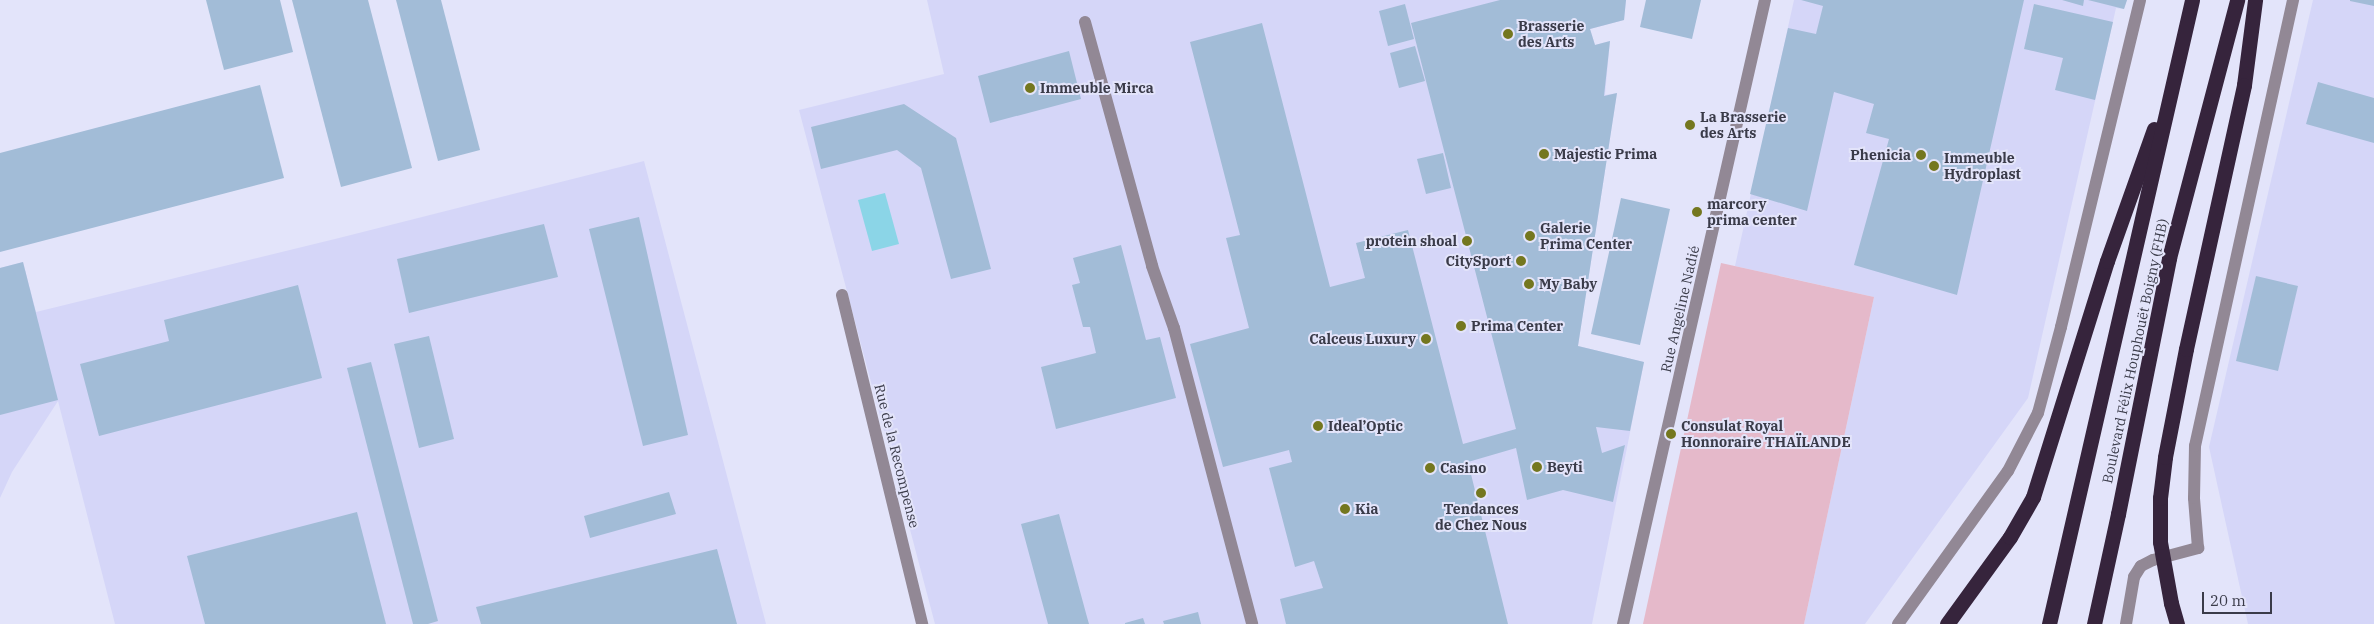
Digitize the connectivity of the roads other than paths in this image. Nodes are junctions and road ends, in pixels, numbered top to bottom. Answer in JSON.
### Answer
{"nodes":[{"id":1,"x":1765,"y":0,"type":"edge"},
{"id":2,"x":2140,"y":0,"type":"edge"},
{"id":3,"x":2192,"y":0,"type":"edge"},
{"id":4,"x":2237,"y":0,"type":"edge"},
{"id":5,"x":2256,"y":0,"type":"edge"},
{"id":6,"x":2293,"y":0,"type":"edge"},
{"id":7,"x":1086,"y":22,"type":"dead end"},
{"id":8,"x":2171,"y":83,"type":"junction"},
{"id":9,"x":842,"y":295,"type":"dead end"},
{"id":10,"x":922,"y":624,"type":"edge"},
{"id":11,"x":1252,"y":624,"type":"edge"},
{"id":12,"x":1623,"y":624,"type":"edge"},
{"id":13,"x":1898,"y":624,"type":"edge"},
{"id":14,"x":1947,"y":624,"type":"edge"},
{"id":15,"x":2049,"y":624,"type":"edge"},
{"id":16,"x":2094,"y":624,"type":"edge"},
{"id":17,"x":2126,"y":624,"type":"edge"},
{"id":18,"x":2177,"y":624,"type":"edge"}],
"edges":[{"from":1,"to":12,"type":"street","name":"Rue Angeline Nadié"},
{"from":2,"to":13,"type":"street"},
{"from":3,"to":8,"type":"highway","name":"Boulevard Félix Houphouët Boigny (FHB)"},
{"from":4,"to":16,"type":"highway","name":"Boulevard Félix Houphouët Boigny (FHB)"},
{"from":5,"to":18,"type":"highway","bridge":true},
{"from":6,"to":17,"type":"street"},
{"from":7,"to":11,"type":"street"},
{"from":8,"to":14,"type":"highway"},
{"from":8,"to":15,"type":"highway","name":"Boulevard Félix Houphouët Boigny (FHB)"},
{"from":9,"to":10,"type":"street","name":"Rue de la Recompense"}]}
